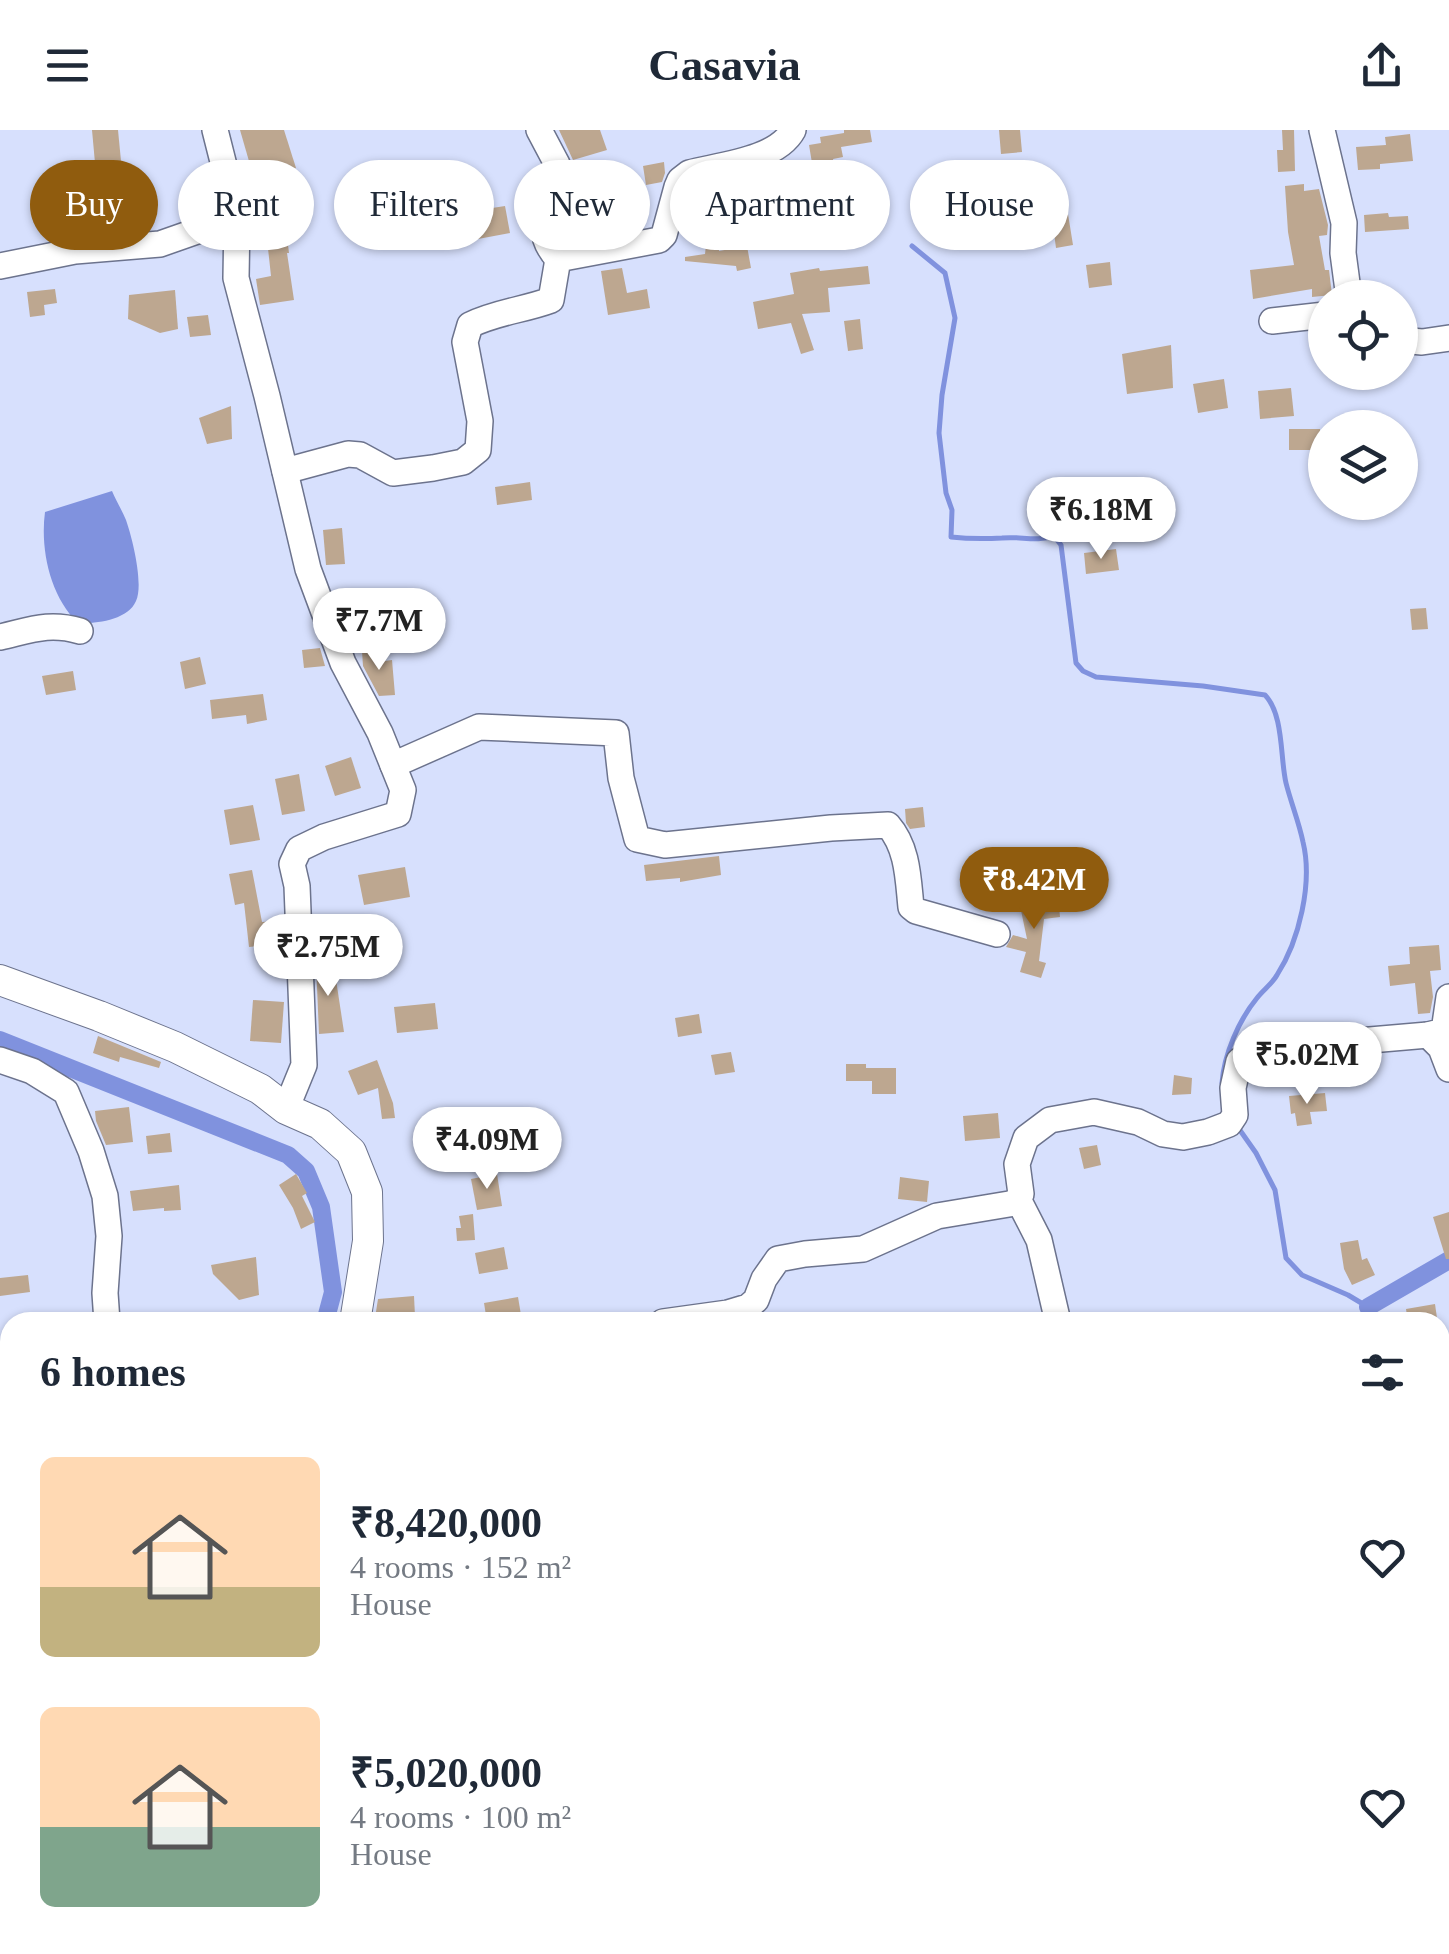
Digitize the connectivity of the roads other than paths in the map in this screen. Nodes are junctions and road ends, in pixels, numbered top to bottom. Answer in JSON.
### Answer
{"nodes":[{"id":1,"x":215,"y":130,"type":"edge"},
{"id":2,"x":539,"y":130,"type":"edge"},
{"id":3,"x":793,"y":130,"type":"edge"},
{"id":4,"x":1322,"y":130,"type":"edge"},
{"id":5,"x":223,"y":160,"type":"edge"},
{"id":6,"x":178,"y":237,"type":"edge"},
{"id":7,"x":236,"y":250,"type":"edge"},
{"id":8,"x":558,"y":259,"type":"junction"},
{"id":9,"x":0,"y":266,"type":"edge"},
{"id":10,"x":1346,"y":280,"type":"edge"},
{"id":11,"x":1308,"y":317,"type":"edge"},
{"id":12,"x":1272,"y":322,"type":"dead end"},
{"id":13,"x":1449,"y":338,"type":"edge"},
{"id":14,"x":1418,"y":342,"type":"edge"},
{"id":15,"x":285,"y":472,"type":"junction"},
{"id":16,"x":80,"y":632,"type":"dead end"},
{"id":17,"x":0,"y":636,"type":"edge"},
{"id":18,"x":393,"y":766,"type":"junction"},
{"id":19,"x":997,"y":934,"type":"dead end"},
{"id":20,"x":0,"y":980,"type":"edge"},
{"id":21,"x":1449,"y":997,"type":"edge"},
{"id":22,"x":1428,"y":1035,"type":"junction"},
{"id":23,"x":0,"y":1060,"type":"edge"},
{"id":24,"x":1449,"y":1069,"type":"edge"},
{"id":25,"x":286,"y":1109,"type":"junction"},
{"id":26,"x":1018,"y":1199,"type":"junction"},
{"id":27,"x":106,"y":1312,"type":"edge"},
{"id":28,"x":357,"y":1312,"type":"edge"},
{"id":29,"x":733,"y":1312,"type":"edge"},
{"id":30,"x":1056,"y":1312,"type":"edge"}],
"edges":[{"from":1,"to":5,"type":"street"},
{"from":2,"to":8,"type":"street"},
{"from":3,"to":8,"type":"street"},
{"from":4,"to":10,"type":"street"},
{"from":6,"to":9,"type":"street"},
{"from":7,"to":15,"type":"street"},
{"from":8,"to":15,"type":"street"},
{"from":11,"to":12,"type":"street"},
{"from":13,"to":14,"type":"street"},
{"from":15,"to":18,"type":"street"},
{"from":16,"to":17,"type":"street"},
{"from":18,"to":19,"type":"street"},
{"from":18,"to":25,"type":"street"},
{"from":20,"to":25,"type":"main road"},
{"from":21,"to":22,"type":"street"},
{"from":22,"to":24,"type":"street"},
{"from":22,"to":26,"type":"street"},
{"from":23,"to":27,"type":"street"},
{"from":25,"to":28,"type":"main road"},
{"from":26,"to":29,"type":"street"},
{"from":26,"to":30,"type":"street"}]}
